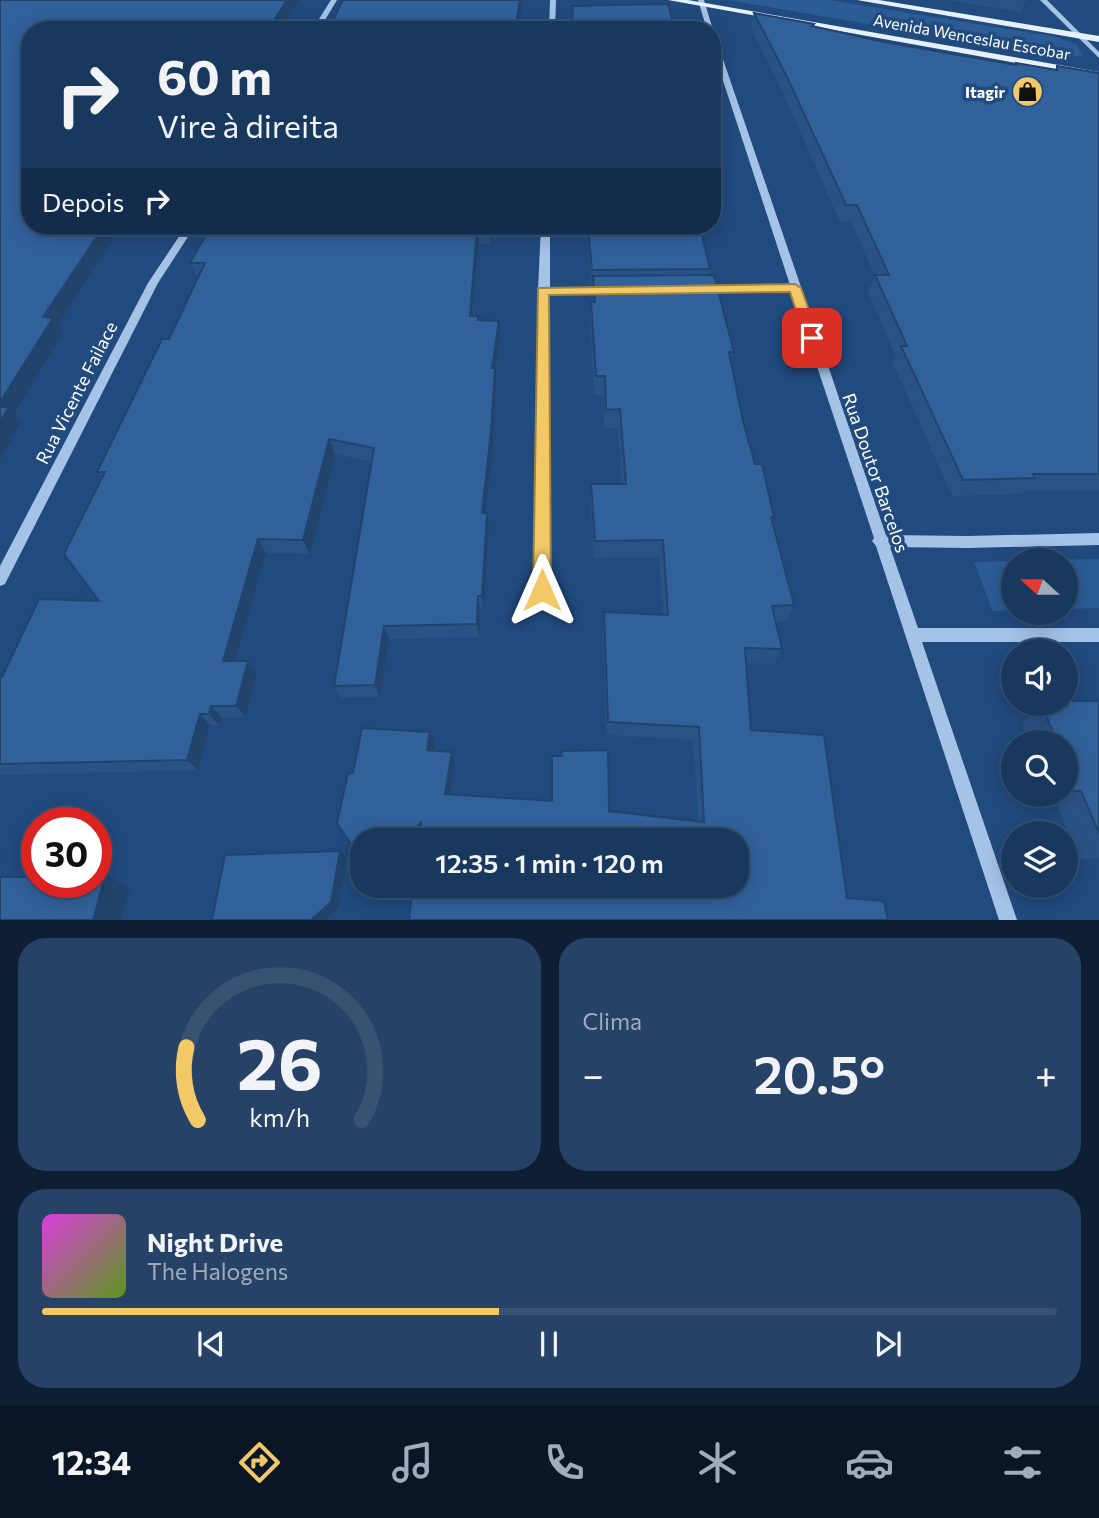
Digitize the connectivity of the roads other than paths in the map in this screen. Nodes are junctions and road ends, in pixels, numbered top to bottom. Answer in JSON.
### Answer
{"nodes":[{"id":1,"x":334,"y":0,"type":"edge"},
{"id":2,"x":553,"y":0,"type":"edge"},
{"id":3,"x":673,"y":0,"type":"edge"},
{"id":4,"x":862,"y":0,"type":"edge"},
{"id":5,"x":1043,"y":0,"type":"edge"},
{"id":6,"x":702,"y":3,"type":"edge"},
{"id":7,"x":321,"y":21,"type":"edge"},
{"id":8,"x":552,"y":21,"type":"edge"},
{"id":9,"x":707,"y":21,"type":"edge"},
{"id":10,"x":1080,"y":36,"type":"junction"},
{"id":11,"x":1099,"y":39,"type":"edge"},
{"id":12,"x":1099,"y":56,"type":"edge"},
{"id":13,"x":721,"y":63,"type":"edge"},
{"id":14,"x":1099,"y":75,"type":"edge"},
{"id":15,"x":184,"y":235,"type":"edge"},
{"id":16,"x":545,"y":235,"type":"edge"},
{"id":17,"x":795,"y":288,"type":"junction"},
{"id":18,"x":683,"y":289,"type":"edge"},
{"id":19,"x":543,"y":290,"type":"junction"},
{"id":20,"x":627,"y":290,"type":"edge"},
{"id":21,"x":1099,"y":539,"type":"edge"},
{"id":22,"x":879,"y":541,"type":"junction"},
{"id":23,"x":0,"y":580,"type":"edge"},
{"id":24,"x":542,"y":590,"type":"dead end"},
{"id":25,"x":912,"y":635,"type":"junction"},
{"id":26,"x":1099,"y":635,"type":"edge"},
{"id":27,"x":1008,"y":919,"type":"edge"}],
"edges":[{"from":1,"to":7,"type":"street"},
{"from":2,"to":8,"type":"street"},
{"from":3,"to":6,"type":"main road","name":"Avenida Wenceslau Escobar"},
{"from":4,"to":10,"type":"main road","name":"Avenida Wenceslau Escobar"},
{"from":5,"to":10,"type":"street"},
{"from":6,"to":9,"type":"street"},
{"from":6,"to":14,"type":"main road","name":"Avenida Wenceslau Escobar"},
{"from":10,"to":11,"type":"main road","name":"Avenida Wenceslau Escobar"},
{"from":10,"to":12,"type":"street"},
{"from":13,"to":17,"type":"street","name":"Rua Doutor Barcelos"},
{"from":15,"to":23,"type":"street","name":"Rua Vicente Failace"},
{"from":16,"to":19,"type":"street"},
{"from":17,"to":18,"type":"street"},
{"from":17,"to":22,"type":"street","name":"Rua Doutor Barcelos"},
{"from":19,"to":20,"type":"street"},
{"from":19,"to":24,"type":"street"},
{"from":21,"to":22,"type":"street"},
{"from":22,"to":25,"type":"street","name":"Rua Doutor Barcelos"},
{"from":25,"to":26,"type":"street"},
{"from":25,"to":27,"type":"street","name":"Rua Doutor Barcelos"}]}
